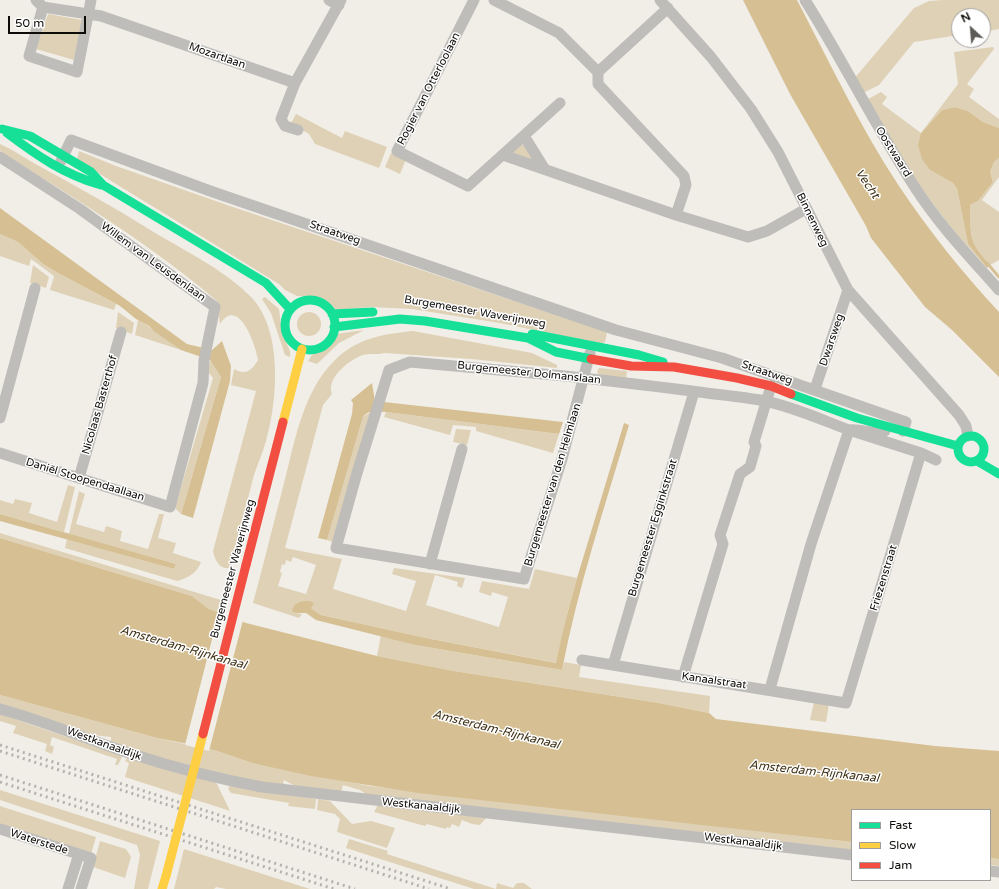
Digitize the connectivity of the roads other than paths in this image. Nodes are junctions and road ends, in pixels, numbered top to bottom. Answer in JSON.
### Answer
{"nodes":[{"id":1,"x":91,"y":0,"type":"edge"},
{"id":2,"x":474,"y":0,"type":"edge"},
{"id":3,"x":494,"y":0,"type":"edge"},
{"id":4,"x":805,"y":0,"type":"edge"},
{"id":5,"x":336,"y":2,"type":"edge"},
{"id":6,"x":39,"y":3,"type":"edge"},
{"id":7,"x":664,"y":4,"type":"edge"},
{"id":8,"x":88,"y":14,"type":"junction"},
{"id":9,"x":598,"y":72,"type":"junction"},
{"id":10,"x":295,"y":82,"type":"junction"},
{"id":11,"x":560,"y":103,"type":"dead end"},
{"id":12,"x":1,"y":128,"type":"edge"},
{"id":13,"x":298,"y":130,"type":"dead end"},
{"id":14,"x":524,"y":136,"type":"junction"},
{"id":15,"x":504,"y":155,"type":"junction"},
{"id":16,"x":0,"y":156,"type":"edge"},
{"id":17,"x":64,"y":156,"type":"junction"},
{"id":18,"x":57,"y":166,"type":"junction"},
{"id":19,"x":544,"y":168,"type":"junction"},
{"id":20,"x":103,"y":185,"type":"junction"},
{"id":21,"x":806,"y":209,"type":"junction"},
{"id":22,"x":676,"y":215,"type":"junction"},
{"id":23,"x":35,"y":288,"type":"dead end"},
{"id":24,"x":848,"y":290,"type":"junction"},
{"id":25,"x":999,"y":290,"type":"edge"},
{"id":26,"x":290,"y":309,"type":"junction"},
{"id":27,"x":332,"y":314,"type":"junction"},
{"id":28,"x":334,"y":327,"type":"junction"},
{"id":29,"x":616,"y":330,"type":"junction"},
{"id":30,"x":121,"y":332,"type":"dead end"},
{"id":31,"x":591,"y":345,"type":"junction"},
{"id":32,"x":302,"y":348,"type":"junction"},
{"id":33,"x":613,"y":350,"type":"junction"},
{"id":34,"x":589,"y":359,"type":"junction"},
{"id":35,"x":611,"y":363,"type":"junction"},
{"id":36,"x":674,"y":367,"type":"junction"},
{"id":37,"x":584,"y":378,"type":"junction"},
{"id":38,"x":771,"y":386,"type":"junction"},
{"id":39,"x":815,"y":389,"type":"junction"},
{"id":40,"x":694,"y":392,"type":"junction"},
{"id":41,"x":766,"y":401,"type":"junction"},
{"id":42,"x":0,"y":418,"type":"edge"},
{"id":43,"x":858,"y":418,"type":"junction"},
{"id":44,"x":849,"y":430,"type":"junction"},
{"id":45,"x":885,"y":431,"type":"junction"},
{"id":46,"x":903,"y":431,"type":"junction"},
{"id":47,"x":968,"y":436,"type":"junction"},
{"id":48,"x":462,"y":449,"type":"dead end"},
{"id":49,"x":959,"y":451,"type":"junction"},
{"id":50,"x":921,"y":453,"type":"junction"},
{"id":51,"x":984,"y":453,"type":"junction"},
{"id":52,"x":0,"y":454,"type":"edge"},
{"id":53,"x":941,"y":455,"type":"junction"},
{"id":54,"x":977,"y":461,"type":"junction"},
{"id":55,"x":999,"y":466,"type":"edge"},
{"id":56,"x":999,"y":474,"type":"edge"},
{"id":57,"x":79,"y":478,"type":"junction"},
{"id":58,"x":170,"y":507,"type":"joint"},
{"id":59,"x":336,"y":548,"type":"joint"},
{"id":60,"x":430,"y":564,"type":"junction"},
{"id":61,"x":582,"y":660,"type":"dead end"},
{"id":62,"x":613,"y":665,"type":"junction"},
{"id":63,"x":683,"y":677,"type":"junction"},
{"id":64,"x":770,"y":689,"type":"junction"},
{"id":65,"x":846,"y":703,"type":"joint"},
{"id":66,"x":0,"y":709,"type":"edge"},
{"id":67,"x":0,"y":830,"type":"edge"},
{"id":68,"x":79,"y":854,"type":"junction"},
{"id":69,"x":851,"y":855,"type":"edge"},
{"id":70,"x":68,"y":889,"type":"edge"},
{"id":71,"x":82,"y":889,"type":"edge"},
{"id":72,"x":162,"y":889,"type":"edge"}],
"edges":[{"from":1,"to":8,"type":"street"},
{"from":2,"to":15,"type":"street","name":"Rogier van Otterloolaan"},
{"from":3,"to":9,"type":"street"},
{"from":4,"to":25,"type":"street","name":"Oostwaard"},
{"from":5,"to":10,"type":"street"},
{"from":6,"to":8,"type":"street","name":"Mozartlaan"},
{"from":6,"to":8,"type":"street"},
{"from":7,"to":9,"type":"street"},
{"from":7,"to":21,"type":"street","name":"Binnenweg"},
{"from":8,"to":10,"type":"street","name":"Mozartlaan"},
{"from":9,"to":22,"type":"street"},
{"from":10,"to":13,"type":"street"},
{"from":11,"to":14,"type":"street","name":"Rogier van Otterloolaan"},
{"from":12,"to":17,"type":"main road"},
{"from":12,"to":18,"type":"main road"},
{"from":14,"to":15,"type":"street","name":"Rogier van Otterloolaan"},
{"from":14,"to":19,"type":"street"},
{"from":15,"to":19,"type":"street"},
{"from":16,"to":58,"type":"street","name":"Willem van Leusdenlaan"},
{"from":17,"to":18,"type":"street","name":"Straatweg"},
{"from":17,"to":20,"type":"main road"},
{"from":17,"to":29,"type":"street","name":"Straatweg"},
{"from":18,"to":20,"type":"main road"},
{"from":19,"to":22,"type":"street"},
{"from":20,"to":26,"type":"main road"},
{"from":21,"to":22,"type":"street"},
{"from":21,"to":24,"type":"street","name":"Binnenweg"},
{"from":23,"to":42,"type":"street"},
{"from":24,"to":39,"type":"street","name":"Dwarsweg"},
{"from":24,"to":47,"type":"street","name":"Binnenweg"},
{"from":26,"to":27,"type":"main road"},
{"from":26,"to":32,"type":"main road"},
{"from":27,"to":28,"type":"main road"},
{"from":27,"to":31,"type":"main road","name":"Burgemeester Waverijnweg"},
{"from":28,"to":32,"type":"main road"},
{"from":28,"to":34,"type":"main road","name":"Burgemeester Waverijnweg"},
{"from":29,"to":33,"type":"street"},
{"from":29,"to":39,"type":"street","name":"Straatweg"},
{"from":30,"to":57,"type":"street","name":"Nicolaas Basterthof"},
{"from":31,"to":33,"type":"main road","name":"Burgemeester Waverijnweg"},
{"from":31,"to":34,"type":"street","name":"Burgemeester van den Helmlaan"},
{"from":32,"to":72,"type":"main road","name":"Burgemeester Waverijnweg","bridge":true},
{"from":33,"to":35,"type":"street"},
{"from":33,"to":36,"type":"main road","name":"Straatweg"},
{"from":34,"to":35,"type":"main road","name":"Burgemeester Waverijnweg"},
{"from":34,"to":37,"type":"street","name":"Burgemeester van den Helmlaan"},
{"from":35,"to":36,"type":"main road","name":"Straatweg"},
{"from":36,"to":38,"type":"main road","name":"Straatweg"},
{"from":37,"to":40,"type":"street","name":"Burgemeester Dolmanslaan"},
{"from":37,"to":59,"type":"street","name":"Burgemeester Dolmanslaan"},
{"from":37,"to":60,"type":"street","name":"Burgemeester van den Helmlaan"},
{"from":38,"to":41,"type":"street","name":"Straatweg"},
{"from":38,"to":43,"type":"main road","name":"Straatweg"},
{"from":39,"to":46,"type":"street","name":"Straatweg"},
{"from":40,"to":41,"type":"street","name":"Burgemeester Dolmanslaan"},
{"from":40,"to":62,"type":"street","name":"Burgemeester Egginkstraat"},
{"from":41,"to":44,"type":"street","name":"Burgemeester Dolmanslaan"},
{"from":41,"to":63,"type":"street","name":"Straatweg"},
{"from":43,"to":45,"type":"main road","name":"Straatweg"},
{"from":43,"to":46,"type":"main road","name":"Straatweg"},
{"from":44,"to":45,"type":"street","name":"Straatweg"},
{"from":44,"to":50,"type":"street"},
{"from":44,"to":64,"type":"street"},
{"from":45,"to":53,"type":"main road","name":"Straatweg"},
{"from":46,"to":49,"type":"main road","name":"Straatweg"},
{"from":47,"to":49,"type":"main road"},
{"from":47,"to":51,"type":"main road"},
{"from":48,"to":60,"type":"street"},
{"from":49,"to":53,"type":"main road","name":"Straatweg"},
{"from":49,"to":54,"type":"main road"},
{"from":50,"to":53,"type":"street"},
{"from":50,"to":65,"type":"street","name":"Friezenstraat"},
{"from":51,"to":54,"type":"main road"},
{"from":51,"to":55,"type":"main road"},
{"from":52,"to":57,"type":"street","name":"Daniël Stoopendaallaan"},
{"from":54,"to":56,"type":"main road"},
{"from":57,"to":58,"type":"street","name":"Daniël Stoopendaallaan"},
{"from":59,"to":60,"type":"street","name":"Burgemeester van den Helmlaan"},
{"from":61,"to":62,"type":"street","name":"Kanaalstraat"},
{"from":62,"to":63,"type":"street","name":"Kanaalstraat"},
{"from":63,"to":64,"type":"street","name":"Kanaalstraat"},
{"from":64,"to":65,"type":"street","name":"Kanaalstraat"},
{"from":66,"to":69,"type":"street","name":"Westkanaaldijk"},
{"from":67,"to":68,"type":"street","name":"Waterstede"},
{"from":68,"to":70,"type":"street","name":"Waterstede"},
{"from":68,"to":71,"type":"street","name":"Waterstede"}]}
